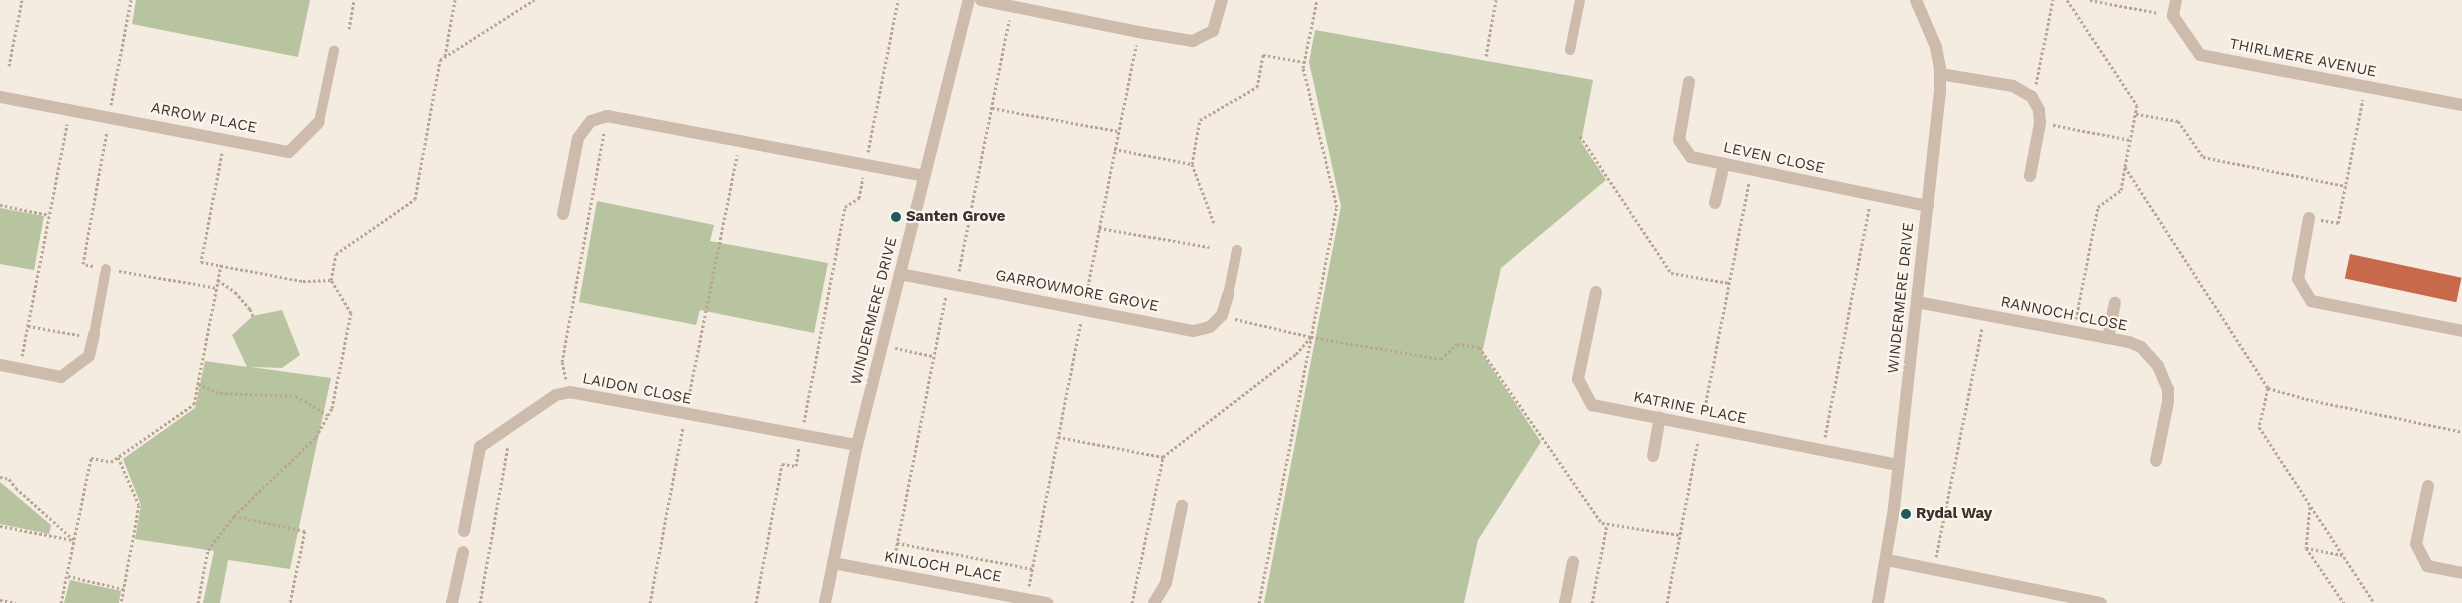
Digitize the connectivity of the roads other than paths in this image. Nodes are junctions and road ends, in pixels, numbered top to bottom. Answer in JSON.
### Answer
{"nodes":[{"id":1,"x":969,"y":0,"type":"edge"},
{"id":2,"x":981,"y":0,"type":"edge"},
{"id":3,"x":1222,"y":0,"type":"edge"},
{"id":4,"x":1580,"y":0,"type":"edge"},
{"id":5,"x":1916,"y":0,"type":"edge"},
{"id":6,"x":2176,"y":0,"type":"edge"},
{"id":7,"x":1570,"y":50,"type":"dead end"},
{"id":8,"x":334,"y":51,"type":"dead end"},
{"id":9,"x":1940,"y":74,"type":"junction"},
{"id":10,"x":1689,"y":82,"type":"dead end"},
{"id":11,"x":0,"y":97,"type":"edge"},
{"id":12,"x":2462,"y":105,"type":"edge"},
{"id":13,"x":320,"y":122,"type":"joint"},
{"id":14,"x":1724,"y":164,"type":"junction"},
{"id":15,"x":924,"y":176,"type":"junction"},
{"id":16,"x":2030,"y":176,"type":"dead end"},
{"id":17,"x":1715,"y":203,"type":"dead end"},
{"id":18,"x":1928,"y":206,"type":"junction"},
{"id":19,"x":563,"y":214,"type":"dead end"},
{"id":20,"x":2309,"y":218,"type":"road end"},
{"id":21,"x":1237,"y":250,"type":"dead end"},
{"id":22,"x":106,"y":269,"type":"road end"},
{"id":23,"x":900,"y":274,"type":"junction"},
{"id":24,"x":1596,"y":292,"type":"dead end"},
{"id":25,"x":1228,"y":295,"type":"joint"},
{"id":26,"x":1918,"y":302,"type":"junction"},
{"id":27,"x":2114,"y":303,"type":"dead end"},
{"id":28,"x":2462,"y":331,"type":"edge"},
{"id":29,"x":94,"y":336,"type":"joint"},
{"id":30,"x":2108,"y":338,"type":"junction"},
{"id":31,"x":0,"y":365,"type":"edge"},
{"id":32,"x":1660,"y":418,"type":"junction"},
{"id":33,"x":857,"y":445,"type":"junction"},
{"id":34,"x":1654,"y":456,"type":"dead end"},
{"id":35,"x":2156,"y":461,"type":"dead end"},
{"id":36,"x":1899,"y":465,"type":"junction"},
{"id":37,"x":2428,"y":486,"type":"dead end"},
{"id":38,"x":1182,"y":506,"type":"dead end"},
{"id":39,"x":464,"y":531,"type":"dead end"},
{"id":40,"x":463,"y":552,"type":"dead end"},
{"id":41,"x":1887,"y":560,"type":"junction"},
{"id":42,"x":1573,"y":562,"type":"dead end"},
{"id":43,"x":833,"y":563,"type":"junction"},
{"id":44,"x":2462,"y":573,"type":"edge"},
{"id":45,"x":452,"y":603,"type":"edge"},
{"id":46,"x":825,"y":603,"type":"edge"},
{"id":47,"x":1047,"y":603,"type":"edge"},
{"id":48,"x":1154,"y":603,"type":"edge"},
{"id":49,"x":1565,"y":603,"type":"edge"},
{"id":50,"x":1878,"y":603,"type":"edge"},
{"id":51,"x":2101,"y":603,"type":"edge"}],
"edges":[{"from":1,"to":15,"type":"street","name":"WINDERMERE DRIVE"},
{"from":2,"to":3,"type":"street"},
{"from":4,"to":7,"type":"lane"},
{"from":5,"to":9,"type":"street","name":"WINDERMERE DRIVE"},
{"from":6,"to":12,"type":"street","name":"THIRLMERE AVENUE"},
{"from":8,"to":13,"type":"lane","name":"ARROW PLACE"},
{"from":9,"to":16,"type":"street"},
{"from":9,"to":18,"type":"street","name":"WINDERMERE DRIVE"},
{"from":10,"to":14,"type":"street","name":"LEVEN CLOSE"},
{"from":11,"to":13,"type":"street","name":"ARROW PLACE"},
{"from":14,"to":17,"type":"street"},
{"from":14,"to":18,"type":"street","name":"LEVEN CLOSE"},
{"from":15,"to":19,"type":"street"},
{"from":15,"to":23,"type":"street","name":"WINDERMERE DRIVE"},
{"from":18,"to":26,"type":"street","name":"WINDERMERE DRIVE"},
{"from":20,"to":28,"type":"street"},
{"from":21,"to":25,"type":"lane"},
{"from":22,"to":29,"type":"lane"},
{"from":23,"to":25,"type":"street","name":"GARROWMORE GROVE"},
{"from":23,"to":33,"type":"street","name":"WINDERMERE DRIVE"},
{"from":24,"to":32,"type":"street","name":"KATRINE PLACE"},
{"from":26,"to":30,"type":"street","name":"RANNOCH CLOSE"},
{"from":26,"to":36,"type":"street","name":"WINDERMERE DRIVE"},
{"from":27,"to":30,"type":"street"},
{"from":29,"to":31,"type":"street"},
{"from":30,"to":35,"type":"street","name":"RANNOCH CLOSE"},
{"from":32,"to":34,"type":"street"},
{"from":32,"to":36,"type":"street","name":"KATRINE PLACE"},
{"from":33,"to":39,"type":"street","name":"LAIDON CLOSE"},
{"from":33,"to":43,"type":"street","name":"WINDERMERE DRIVE"},
{"from":36,"to":41,"type":"street","name":"WINDERMERE DRIVE"},
{"from":37,"to":44,"type":"street"},
{"from":38,"to":48,"type":"street"},
{"from":40,"to":45,"type":"street"},
{"from":41,"to":50,"type":"street","name":"WINDERMERE DRIVE"},
{"from":41,"to":51,"type":"street"},
{"from":42,"to":49,"type":"street"},
{"from":43,"to":46,"type":"street","name":"WINDERMERE DRIVE"},
{"from":43,"to":47,"type":"street","name":"KINLOCH PLACE"}]}
